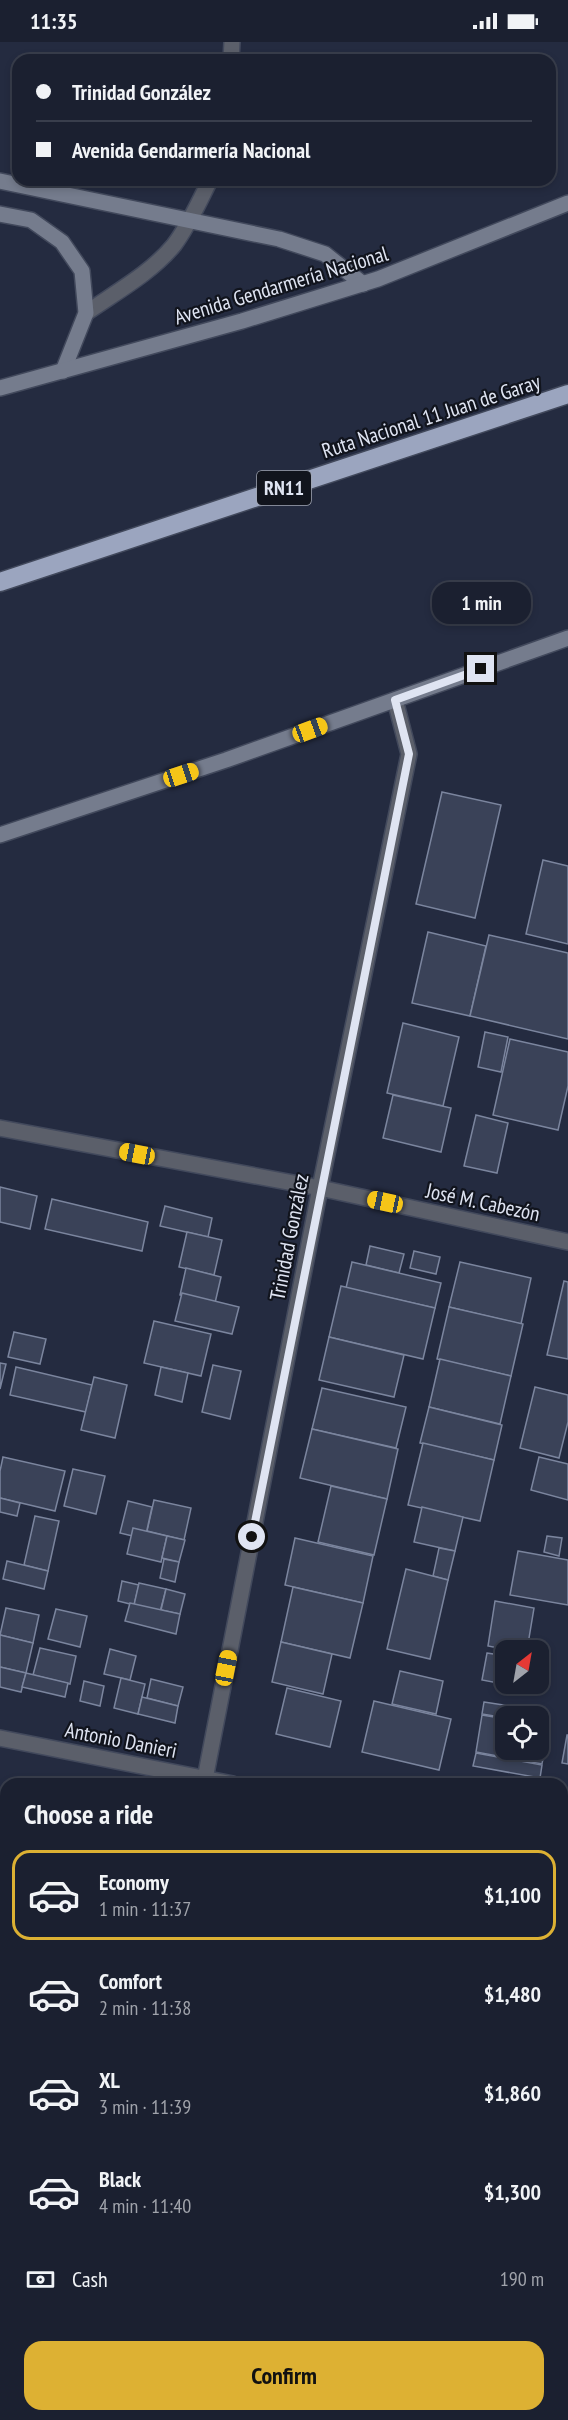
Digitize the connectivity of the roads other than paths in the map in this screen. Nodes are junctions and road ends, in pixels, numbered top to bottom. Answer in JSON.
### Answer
{"nodes":[{"id":1,"x":24,"y":186,"type":"edge"},
{"id":2,"x":207,"y":186,"type":"edge"},
{"id":3,"x":568,"y":203,"type":"edge"},
{"id":4,"x":0,"y":214,"type":"edge"},
{"id":5,"x":190,"y":221,"type":"junction"},
{"id":6,"x":363,"y":284,"type":"junction"},
{"id":7,"x":86,"y":313,"type":"junction"},
{"id":8,"x":63,"y":371,"type":"junction"},
{"id":9,"x":0,"y":388,"type":"edge"},
{"id":10,"x":568,"y":394,"type":"edge"},
{"id":11,"x":0,"y":582,"type":"edge"},
{"id":12,"x":568,"y":639,"type":"edge"},
{"id":13,"x":395,"y":700,"type":"junction"},
{"id":14,"x":0,"y":835,"type":"edge"},
{"id":15,"x":0,"y":1128,"type":"edge"},
{"id":16,"x":320,"y":1188,"type":"junction"},
{"id":17,"x":568,"y":1242,"type":"edge"},
{"id":18,"x":0,"y":1738,"type":"edge"},
{"id":19,"x":191,"y":1778,"type":"edge"},
{"id":20,"x":206,"y":1778,"type":"edge"}],
"edges":[{"from":1,"to":5,"type":"main road"},
{"from":2,"to":5,"type":"street"},
{"from":3,"to":6,"type":"main road","name":"Avenida Gendarmería Nacional"},
{"from":4,"to":7,"type":"main road"},
{"from":5,"to":6,"type":"main road"},
{"from":5,"to":7,"type":"street"},
{"from":6,"to":8,"type":"main road","name":"Avenida Gendarmería Nacional"},
{"from":7,"to":8,"type":"main road"},
{"from":8,"to":9,"type":"main road","name":"Avenida Gendarmería Nacional"},
{"from":10,"to":11,"type":"highway","name":"Ruta Nacional 11 Juan de Garay","number":"RN11"},
{"from":12,"to":13,"type":"main road"},
{"from":13,"to":14,"type":"main road"},
{"from":13,"to":16,"type":"street","name":"Trinidad González"},
{"from":15,"to":16,"type":"street","name":"José M. Cabezón"},
{"from":16,"to":17,"type":"street","name":"José M. Cabezón"},
{"from":16,"to":20,"type":"street","name":"Trinidad González"},
{"from":18,"to":19,"type":"street","name":"Antonio Danieri"}]}
